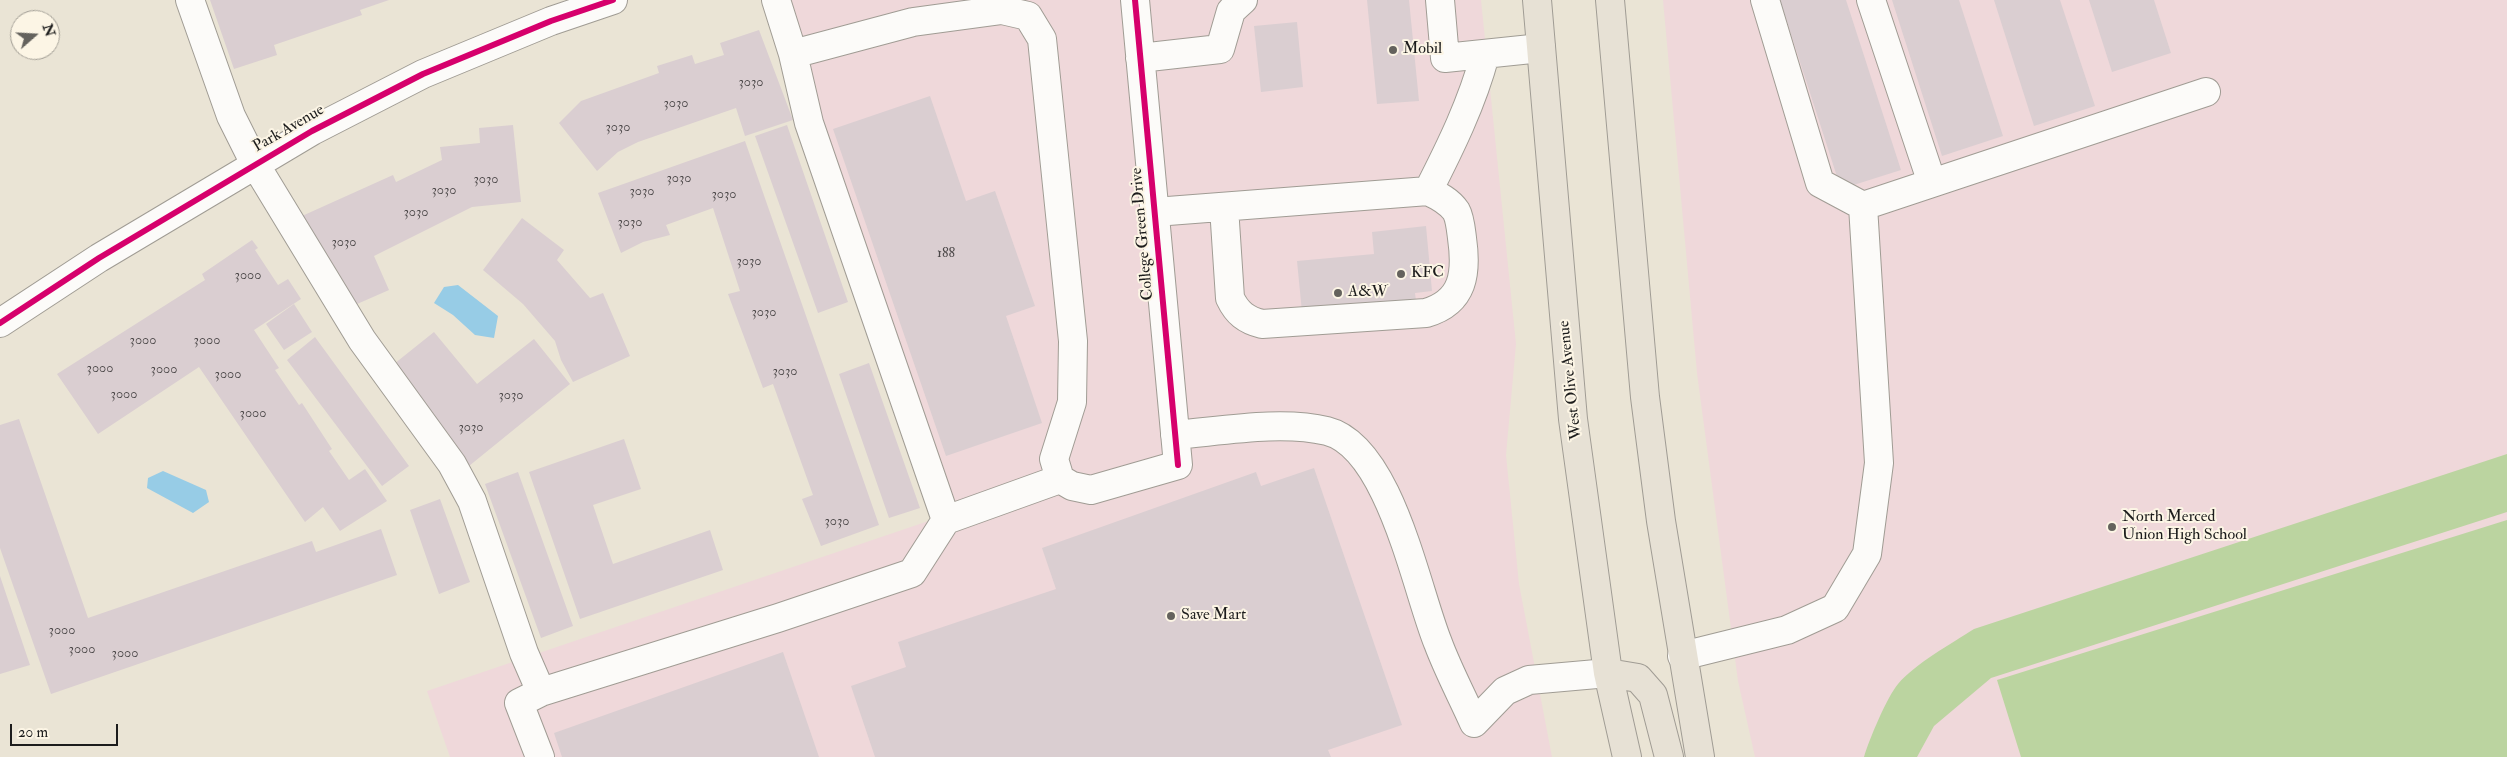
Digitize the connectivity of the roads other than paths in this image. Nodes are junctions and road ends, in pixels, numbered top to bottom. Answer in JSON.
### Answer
{"nodes":[{"id":1,"x":190,"y":0,"type":"edge"},
{"id":2,"x":612,"y":0,"type":"edge"},
{"id":3,"x":776,"y":0,"type":"edge"},
{"id":4,"x":1135,"y":0,"type":"edge"},
{"id":5,"x":1242,"y":0,"type":"edge"},
{"id":6,"x":1440,"y":0,"type":"edge"},
{"id":7,"x":1537,"y":0,"type":"edge"},
{"id":8,"x":1610,"y":0,"type":"edge"},
{"id":9,"x":1765,"y":0,"type":"edge"},
{"id":10,"x":1871,"y":0,"type":"edge"},
{"id":11,"x":1541,"y":48,"type":"junction"},
{"id":12,"x":793,"y":54,"type":"junction"},
{"id":13,"x":1485,"y":55,"type":"junction"},
{"id":14,"x":1140,"y":58,"type":"junction"},
{"id":15,"x":2206,"y":92,"type":"dead end"},
{"id":16,"x":255,"y":164,"type":"junction"},
{"id":17,"x":1932,"y":183,"type":"junction"},
{"id":18,"x":1428,"y":191,"type":"junction"},
{"id":19,"x":1224,"y":206,"type":"junction"},
{"id":20,"x":1863,"y":206,"type":"junction"},
{"id":21,"x":1155,"y":212,"type":"junction"},
{"id":22,"x":0,"y":323,"type":"edge"},
{"id":23,"x":1175,"y":435,"type":"junction"},
{"id":24,"x":1060,"y":479,"type":"junction"},
{"id":25,"x":946,"y":520,"type":"junction"},
{"id":26,"x":1682,"y":656,"type":"junction"},
{"id":27,"x":1608,"y":673,"type":"junction"},
{"id":28,"x":541,"y":692,"type":"junction"},
{"id":29,"x":540,"y":757,"type":"edge"},
{"id":30,"x":1627,"y":757,"type":"edge"},
{"id":31,"x":1669,"y":757,"type":"edge"},
{"id":32,"x":1700,"y":757,"type":"edge"}],
"edges":[{"from":1,"to":16,"type":"street"},
{"from":2,"to":16,"type":"street","name":"Park Avenue"},
{"from":3,"to":12,"type":"street"},
{"from":4,"to":14,"type":"street","name":"College Green Drive"},
{"from":5,"to":14,"type":"street"},
{"from":6,"to":13,"type":"street"},
{"from":7,"to":11,"type":"main road","name":"West Olive Avenue"},
{"from":8,"to":26,"type":"main road"},
{"from":9,"to":20,"type":"street"},
{"from":10,"to":17,"type":"street"},
{"from":11,"to":13,"type":"street"},
{"from":11,"to":27,"type":"main road","name":"West Olive Avenue"},
{"from":12,"to":24,"type":"street"},
{"from":12,"to":25,"type":"street"},
{"from":13,"to":18,"type":"street"},
{"from":14,"to":21,"type":"street","name":"College Green Drive"},
{"from":15,"to":17,"type":"street"},
{"from":16,"to":22,"type":"street","name":"Park Avenue"},
{"from":16,"to":28,"type":"street"},
{"from":17,"to":20,"type":"street"},
{"from":18,"to":19,"type":"street"},
{"from":18,"to":19,"type":"street"},
{"from":19,"to":21,"type":"street"},
{"from":20,"to":26,"type":"street"},
{"from":21,"to":23,"type":"street","name":"College Green Drive"},
{"from":23,"to":24,"type":"street","name":"College Green Drive"},
{"from":23,"to":27,"type":"street"},
{"from":24,"to":25,"type":"street"},
{"from":25,"to":28,"type":"street"},
{"from":26,"to":32,"type":"main road"},
{"from":27,"to":30,"type":"main road","name":"West Olive Avenue"},
{"from":27,"to":31,"type":"main road"},
{"from":28,"to":29,"type":"street"}]}
